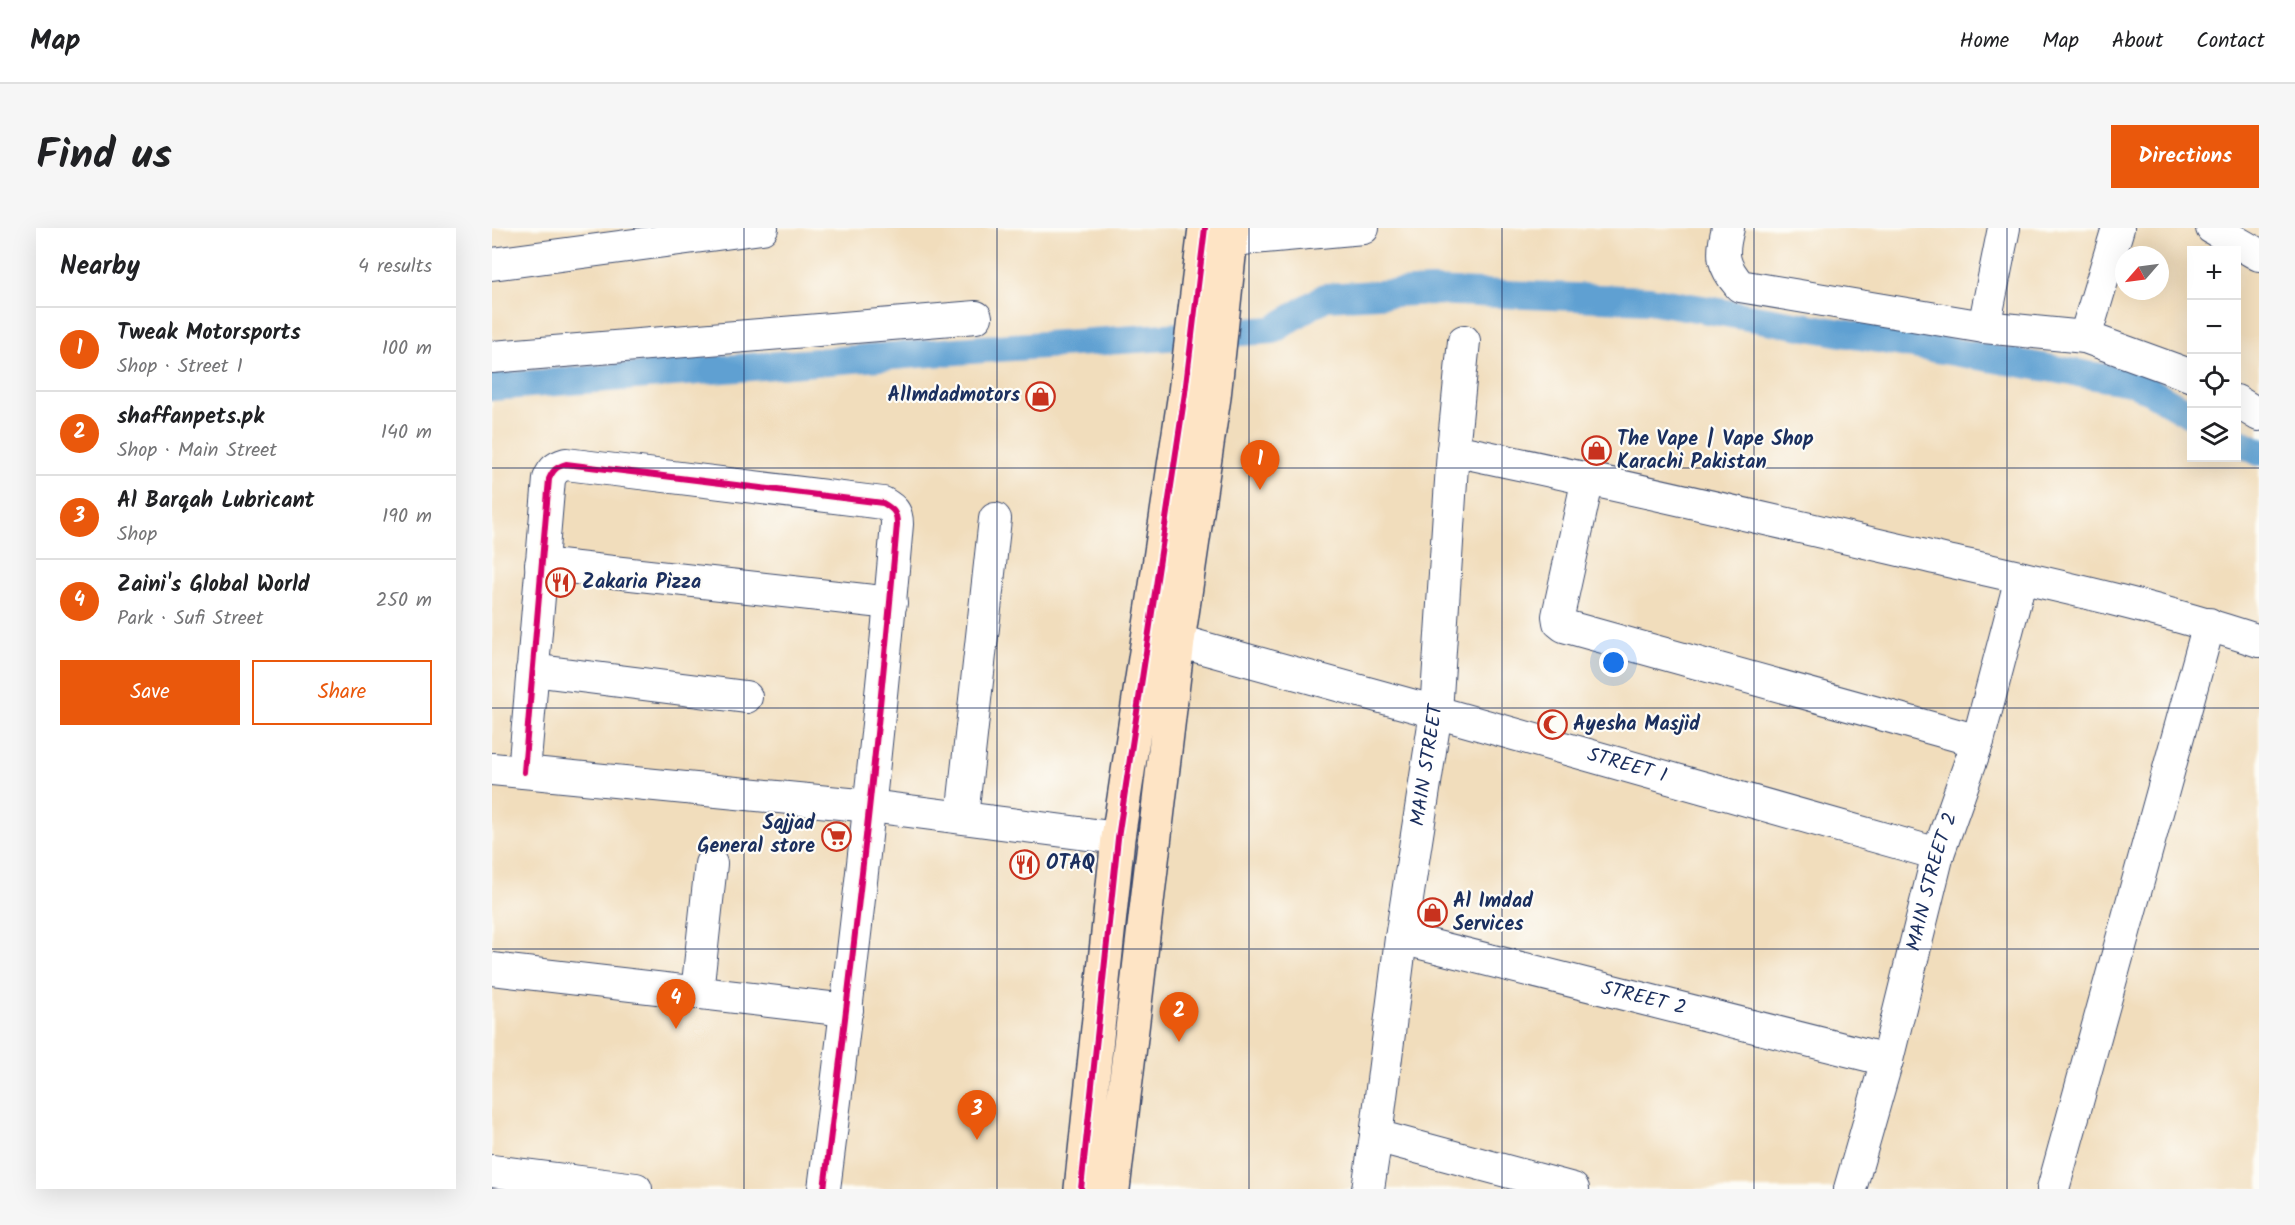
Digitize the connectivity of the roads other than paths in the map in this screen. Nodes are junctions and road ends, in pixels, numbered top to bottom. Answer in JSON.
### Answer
{"nodes":[{"id":1,"x":762,"y":228,"type":"edge"},
{"id":2,"x":1363,"y":228,"type":"edge"},
{"id":3,"x":1728,"y":228,"type":"edge"},
{"id":4,"x":2004,"y":228,"type":"edge"},
{"id":5,"x":2118,"y":228,"type":"edge"},
{"id":6,"x":2212,"y":228,"type":"edge"},
{"id":7,"x":1219,"y":246,"type":"edge"},
{"id":8,"x":2259,"y":255,"type":"edge"},
{"id":9,"x":492,"y":264,"type":"edge"},
{"id":10,"x":976,"y":317,"type":"dead end"},
{"id":11,"x":1984,"y":327,"type":"junction"},
{"id":12,"x":2085,"y":338,"type":"junction"},
{"id":13,"x":1464,"y":341,"type":"dead end"},
{"id":14,"x":492,"y":357,"type":"edge"},
{"id":15,"x":2187,"y":374,"type":"edge"},
{"id":16,"x":1199,"y":395,"type":"junction"},
{"id":17,"x":2241,"y":404,"type":"edge"},
{"id":18,"x":2259,"y":415,"type":"edge"},
{"id":19,"x":1453,"y":450,"type":"junction"},
{"id":20,"x":1588,"y":478,"type":"junction"},
{"id":21,"x":995,"y":519,"type":"dead end"},
{"id":22,"x":541,"y":564,"type":"junction"},
{"id":23,"x":2021,"y":578,"type":"junction"},
{"id":24,"x":891,"y":603,"type":"junction"},
{"id":25,"x":2209,"y":624,"type":"junction"},
{"id":26,"x":1178,"y":641,"type":"junction"},
{"id":27,"x":2259,"y":641,"type":"edge"},
{"id":28,"x":532,"y":670,"type":"junction"},
{"id":29,"x":746,"y":698,"type":"dead end"},
{"id":30,"x":1436,"y":712,"type":"junction"},
{"id":31,"x":1978,"y":741,"type":"junction"},
{"id":32,"x":492,"y":769,"type":"edge"},
{"id":33,"x":524,"y":772,"type":"junction"},
{"id":34,"x":1124,"y":801,"type":"junction"},
{"id":35,"x":1158,"y":804,"type":"junction"},
{"id":36,"x":870,"y":806,"type":"junction"},
{"id":37,"x":962,"y":818,"type":"junction"},
{"id":38,"x":1118,"y":838,"type":"junction"},
{"id":39,"x":1938,"y":855,"type":"junction"},
{"id":40,"x":711,"y":864,"type":"dead end"},
{"id":41,"x":1401,"y":938,"type":"junction"},
{"id":42,"x":492,"y":969,"type":"edge"},
{"id":43,"x":697,"y":993,"type":"junction"},
{"id":44,"x":847,"y":1010,"type":"junction"},
{"id":45,"x":1887,"y":1060,"type":"junction"},
{"id":46,"x":1376,"y":1136,"type":"junction"},
{"id":47,"x":492,"y":1171,"type":"edge"},
{"id":48,"x":537,"y":1183,"type":"edge"},
{"id":49,"x":636,"y":1189,"type":"edge"},
{"id":50,"x":824,"y":1189,"type":"edge"},
{"id":51,"x":1081,"y":1189,"type":"edge"},
{"id":52,"x":1113,"y":1189,"type":"edge"},
{"id":53,"x":1368,"y":1189,"type":"edge"},
{"id":54,"x":1573,"y":1189,"type":"edge"},
{"id":55,"x":1850,"y":1189,"type":"edge"},
{"id":56,"x":2053,"y":1189,"type":"edge"}],
"edges":[{"from":1,"to":9,"type":"street"},
{"from":2,"to":7,"type":"street"},
{"from":3,"to":11,"type":"street"},
{"from":4,"to":11,"type":"street"},
{"from":5,"to":12,"type":"street"},
{"from":6,"to":8,"type":"street"},
{"from":7,"to":16,"type":"street"},
{"from":10,"to":14,"type":"street"},
{"from":11,"to":12,"type":"street"},
{"from":12,"to":15,"type":"street"},
{"from":13,"to":19,"type":"street","name":"MAIN STREET"},
{"from":16,"to":26,"type":"street"},
{"from":16,"to":34,"type":"street"},
{"from":17,"to":18,"type":"street"},
{"from":19,"to":20,"type":"street"},
{"from":19,"to":30,"type":"street","name":"MAIN STREET"},
{"from":20,"to":23,"type":"street"},
{"from":20,"to":31,"type":"street"},
{"from":21,"to":37,"type":"street"},
{"from":22,"to":24,"type":"street"},
{"from":22,"to":24,"type":"street"},
{"from":22,"to":28,"type":"street"},
{"from":23,"to":25,"type":"street"},
{"from":23,"to":31,"type":"street","name":"MAIN STREET 2"},
{"from":24,"to":36,"type":"street"},
{"from":25,"to":27,"type":"street"},
{"from":25,"to":56,"type":"street"},
{"from":26,"to":30,"type":"street","name":"STREET 1"},
{"from":26,"to":35,"type":"street"},
{"from":28,"to":29,"type":"street"},
{"from":28,"to":33,"type":"street"},
{"from":30,"to":39,"type":"street","name":"STREET 1"},
{"from":30,"to":41,"type":"street","name":"MAIN STREET"},
{"from":31,"to":39,"type":"street","name":"MAIN STREET 2"},
{"from":32,"to":33,"type":"street"},
{"from":33,"to":36,"type":"street"},
{"from":34,"to":35,"type":"street"},
{"from":34,"to":38,"type":"street"},
{"from":35,"to":52,"type":"street"},
{"from":36,"to":37,"type":"street"},
{"from":36,"to":44,"type":"street"},
{"from":37,"to":38,"type":"street"},
{"from":38,"to":51,"type":"street"},
{"from":39,"to":45,"type":"street","name":"MAIN STREET 2"},
{"from":40,"to":43,"type":"street"},
{"from":41,"to":45,"type":"street","name":"STREET 2"},
{"from":41,"to":46,"type":"street","name":"MAIN STREET"},
{"from":42,"to":43,"type":"street"},
{"from":43,"to":44,"type":"street"},
{"from":44,"to":50,"type":"street"},
{"from":45,"to":55,"type":"street","name":"MAIN STREET 2"},
{"from":46,"to":53,"type":"street","name":"MAIN STREET"},
{"from":46,"to":54,"type":"street"},
{"from":47,"to":48,"type":"street"},
{"from":48,"to":49,"type":"street"}]}
